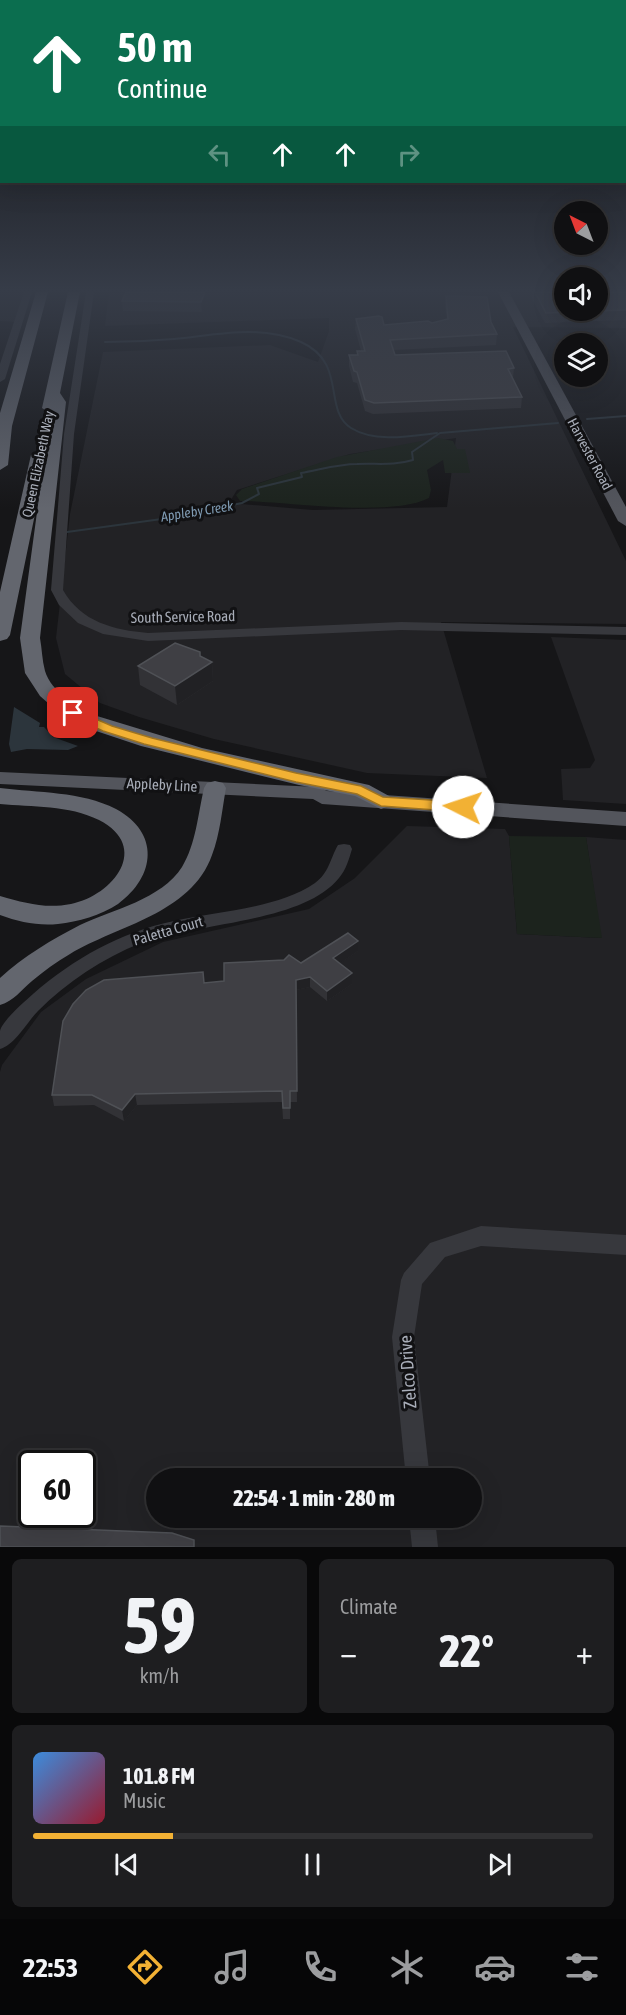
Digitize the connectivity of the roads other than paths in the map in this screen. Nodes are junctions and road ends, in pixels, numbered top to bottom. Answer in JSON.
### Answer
{"nodes":[{"id":1,"x":5,"y":364,"type":"edge"},
{"id":2,"x":22,"y":364,"type":"edge"},
{"id":3,"x":59,"y":364,"type":"edge"},
{"id":4,"x":79,"y":364,"type":"edge"},
{"id":5,"x":542,"y":364,"type":"edge"},
{"id":6,"x":0,"y":379,"type":"edge"},
{"id":7,"x":53,"y":393,"type":"junction"},
{"id":8,"x":2,"y":433,"type":"edge"},
{"id":9,"x":0,"y":465,"type":"edge"},
{"id":10,"x":626,"y":521,"type":"edge"},
{"id":11,"x":626,"y":631,"type":"edge"},
{"id":12,"x":0,"y":635,"type":"edge"},
{"id":13,"x":5,"y":788,"type":"edge"},
{"id":14,"x":214,"y":793,"type":"junction"},
{"id":15,"x":381,"y":801,"type":"junction"},
{"id":16,"x":626,"y":819,"type":"edge"},
{"id":17,"x":344,"y":849,"type":"dead end"},
{"id":18,"x":0,"y":905,"type":"edge"},
{"id":19,"x":0,"y":995,"type":"edge"},
{"id":20,"x":0,"y":1042,"type":"edge"},
{"id":21,"x":626,"y":1245,"type":"edge"},
{"id":22,"x":417,"y":1468,"type":"edge"},
{"id":23,"x":423,"y":1528,"type":"edge"},
{"id":24,"x":425,"y":1547,"type":"edge"}],
"edges":[{"from":1,"to":6,"type":"street"},
{"from":2,"to":8,"type":"highway"},
{"from":3,"to":7,"type":"highway","name":"Queen Elizabeth Way"},
{"from":4,"to":11,"type":"street","name":"South Service Road"},
{"from":5,"to":10,"type":"main road","name":"Harvester Road"},
{"from":7,"to":12,"type":"highway","name":"Queen Elizabeth Way"},
{"from":7,"to":15,"type":"highway"},
{"from":8,"to":9,"type":"highway"},
{"from":13,"to":14,"type":"main road","name":"Appleby Line"},
{"from":13,"to":18,"type":"highway"},
{"from":14,"to":15,"type":"main road","name":"Appleby Line"},
{"from":14,"to":19,"type":"highway"},
{"from":15,"to":16,"type":"main road","name":"Appleby Line"},
{"from":17,"to":20,"type":"street","name":"Paletta Court"},
{"from":21,"to":22,"type":"street","name":"Zelco Drive"},
{"from":23,"to":24,"type":"street"}]}
